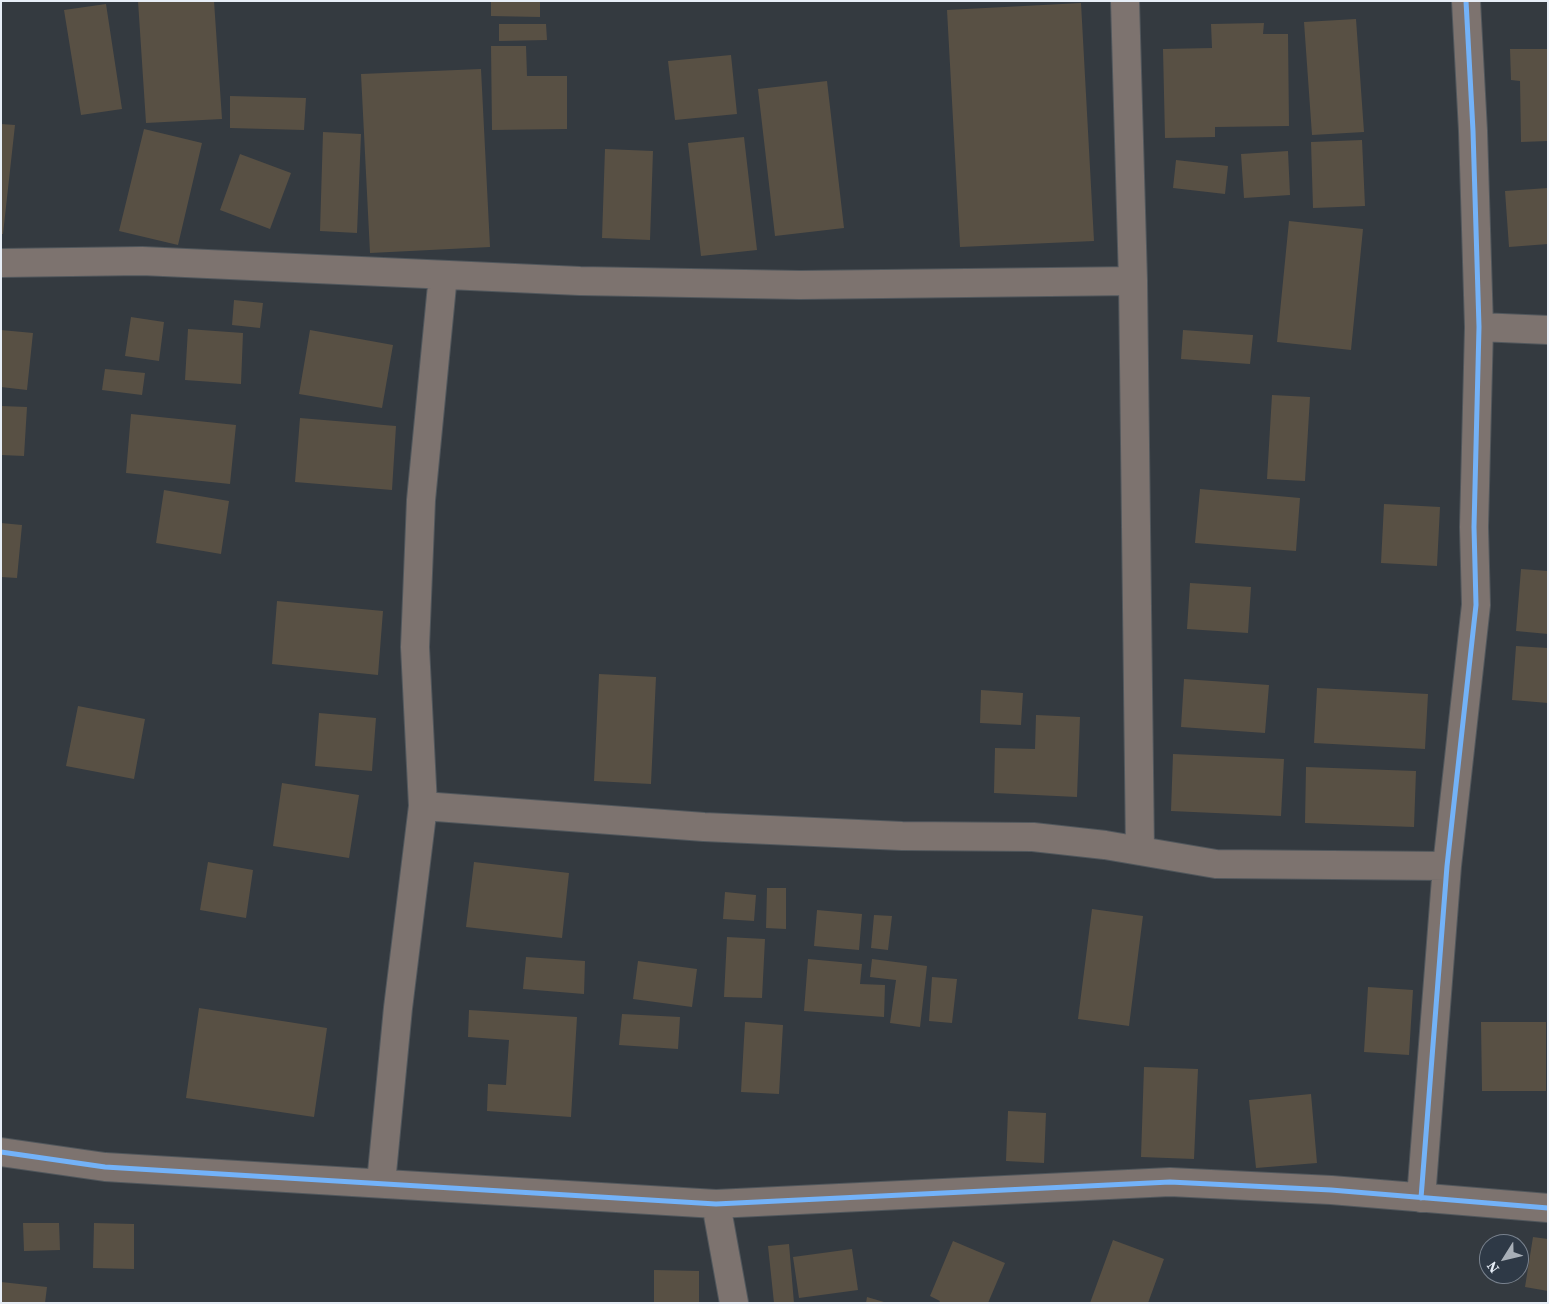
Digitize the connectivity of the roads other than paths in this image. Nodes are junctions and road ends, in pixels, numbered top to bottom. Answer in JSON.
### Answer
{"nodes":[{"id":1,"x":1125,"y":1,"type":"edge"},
{"id":2,"x":1466,"y":1,"type":"edge"},
{"id":3,"x":1,"y":263,"type":"edge"},
{"id":4,"x":443,"y":275,"type":"junction"},
{"id":5,"x":1133,"y":281,"type":"junction"},
{"id":6,"x":1479,"y":327,"type":"junction"},
{"id":7,"x":1548,"y":330,"type":"edge"},
{"id":8,"x":423,"y":806,"type":"junction"},
{"id":9,"x":1140,"y":851,"type":"junction"},
{"id":10,"x":1447,"y":866,"type":"junction"},
{"id":11,"x":1,"y":1152,"type":"edge"},
{"id":12,"x":380,"y":1183,"type":"junction"},
{"id":13,"x":1421,"y":1198,"type":"junction"},
{"id":14,"x":716,"y":1204,"type":"junction"},
{"id":15,"x":1548,"y":1208,"type":"edge"},
{"id":16,"x":734,"y":1303,"type":"edge"}],
"edges":[{"from":1,"to":5,"type":"street"},
{"from":2,"to":6,"type":"street"},
{"from":3,"to":4,"type":"street"},
{"from":4,"to":5,"type":"street"},
{"from":4,"to":8,"type":"street"},
{"from":5,"to":9,"type":"street"},
{"from":6,"to":7,"type":"street"},
{"from":6,"to":10,"type":"street"},
{"from":8,"to":9,"type":"street"},
{"from":8,"to":12,"type":"street"},
{"from":9,"to":10,"type":"street"},
{"from":10,"to":13,"type":"street"},
{"from":11,"to":12,"type":"street"},
{"from":12,"to":14,"type":"street"},
{"from":13,"to":14,"type":"street"},
{"from":13,"to":15,"type":"street"},
{"from":14,"to":16,"type":"street"}]}
